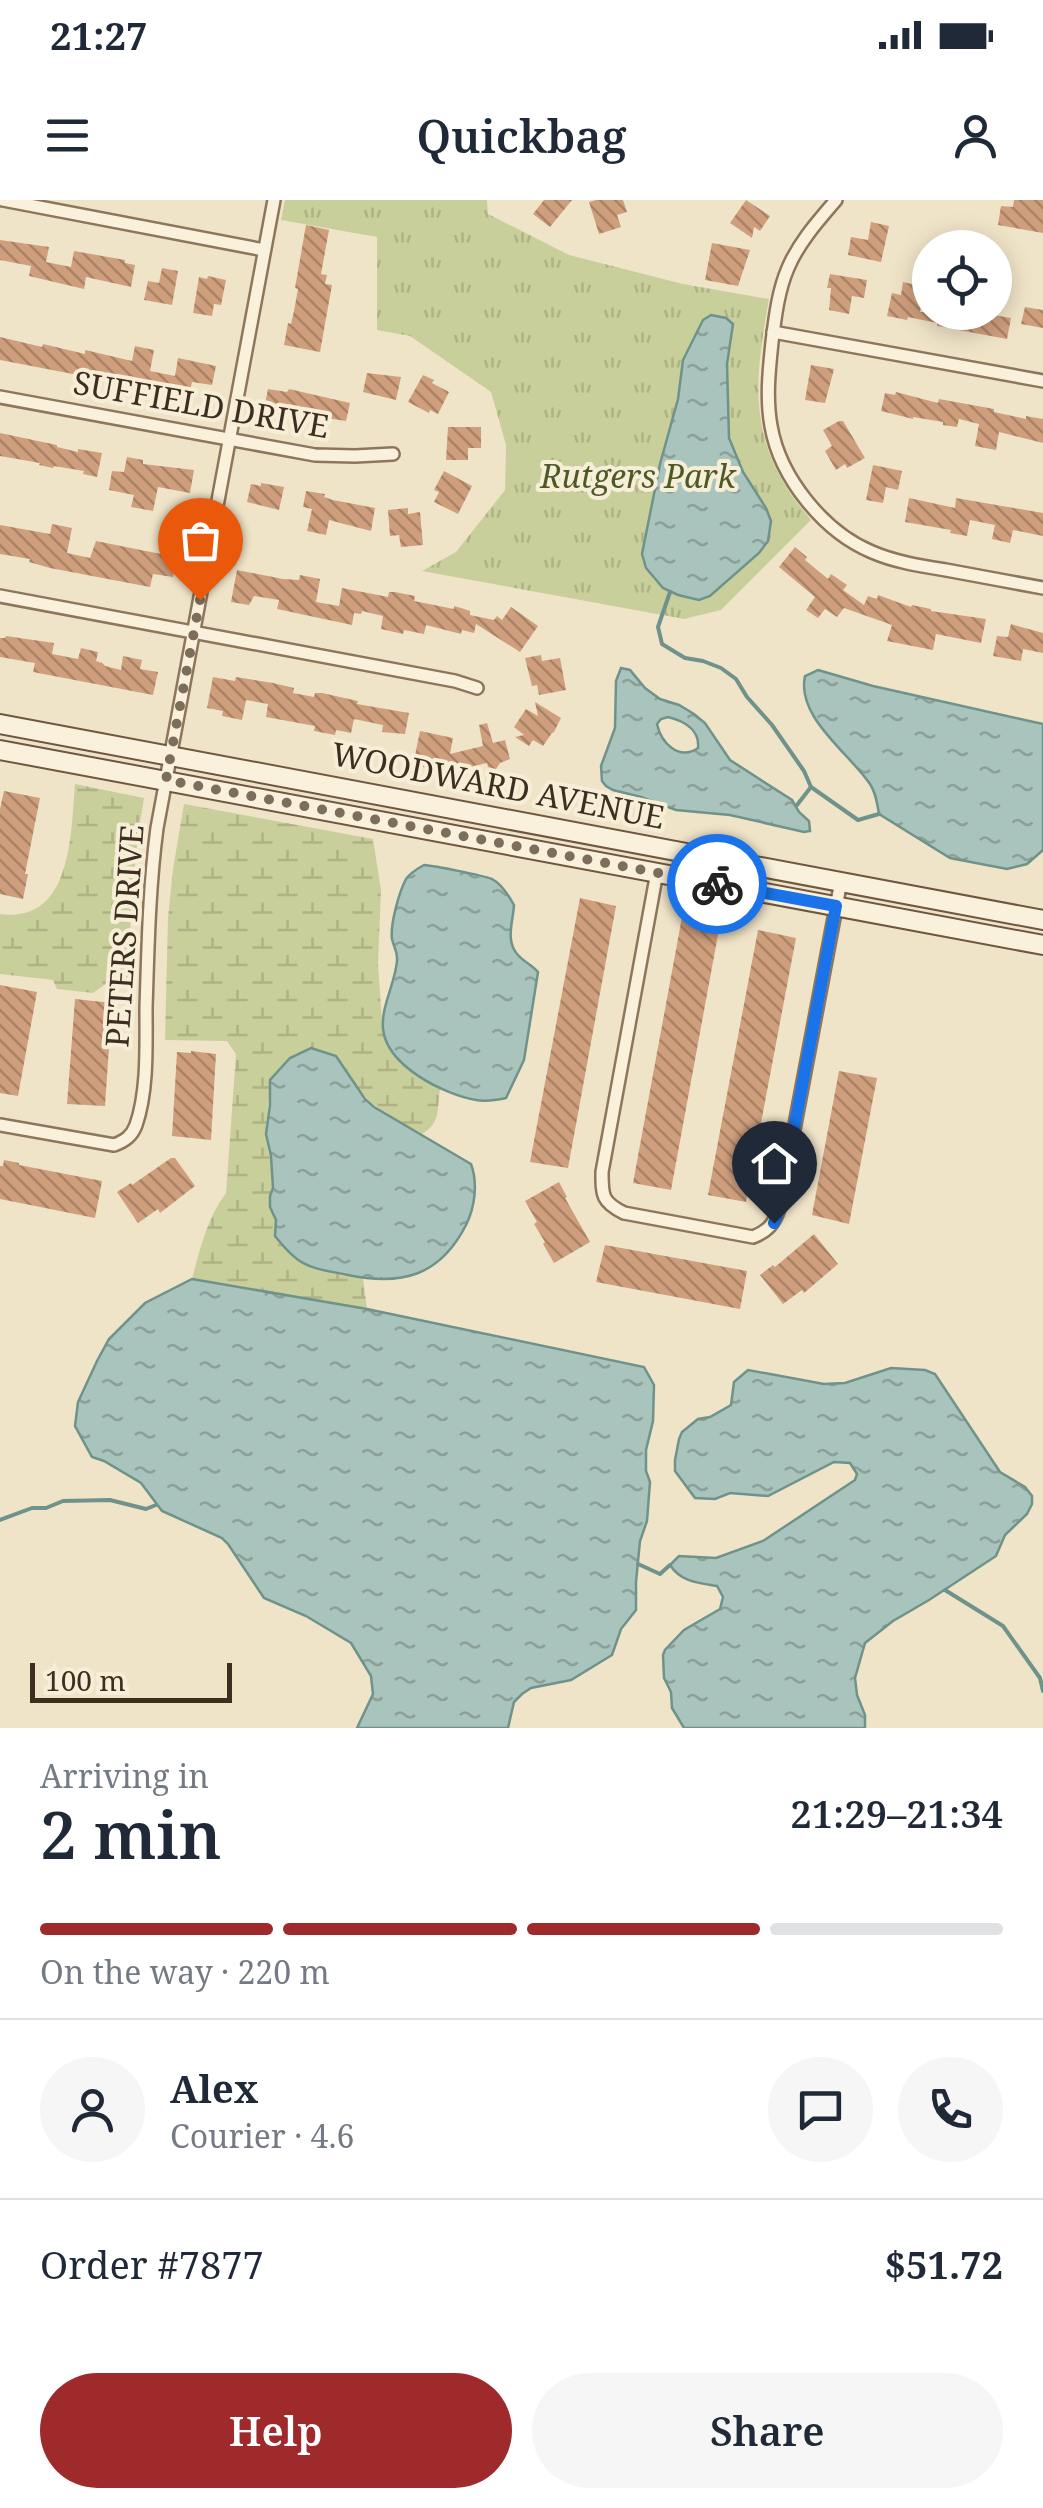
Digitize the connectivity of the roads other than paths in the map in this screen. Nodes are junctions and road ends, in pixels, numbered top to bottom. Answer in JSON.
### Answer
{"nodes":[{"id":1,"x":3,"y":200,"type":"edge"},
{"id":2,"x":274,"y":200,"type":"edge"},
{"id":3,"x":836,"y":200,"type":"edge"},
{"id":4,"x":264,"y":250,"type":"junction"},
{"id":5,"x":773,"y":332,"type":"junction"},
{"id":6,"x":1043,"y":381,"type":"edge"},
{"id":7,"x":0,"y":397,"type":"edge"},
{"id":8,"x":229,"y":440,"type":"junction"},
{"id":9,"x":393,"y":454,"type":"dead end"},
{"id":10,"x":1043,"y":588,"type":"edge"},
{"id":11,"x":0,"y":596,"type":"edge"},
{"id":12,"x":195,"y":632,"type":"junction"},
{"id":13,"x":477,"y":688,"type":"dead end"},
{"id":14,"x":0,"y":724,"type":"edge"},
{"id":15,"x":0,"y":750,"type":"edge"},
{"id":16,"x":171,"y":756,"type":"junction"},
{"id":17,"x":166,"y":780,"type":"junction"},
{"id":18,"x":656,"y":872,"type":"junction"},
{"id":19,"x":841,"y":881,"type":"junction"},
{"id":20,"x":836,"y":906,"type":"junction"},
{"id":21,"x":1043,"y":920,"type":"edge"},
{"id":22,"x":1043,"y":945,"type":"edge"},
{"id":23,"x":0,"y":1126,"type":"edge"}],
"edges":[{"from":1,"to":4,"type":"street"},
{"from":2,"to":4,"type":"street","name":"PETERS DRIVE"},
{"from":3,"to":5,"type":"street"},
{"from":4,"to":8,"type":"street","name":"PETERS DRIVE"},
{"from":5,"to":6,"type":"street"},
{"from":5,"to":10,"type":"street"},
{"from":7,"to":8,"type":"street","name":"SUFFIELD DRIVE"},
{"from":8,"to":9,"type":"street","name":"SUFFIELD DRIVE"},
{"from":8,"to":12,"type":"street","name":"PETERS DRIVE"},
{"from":11,"to":12,"type":"street"},
{"from":12,"to":13,"type":"street"},
{"from":12,"to":16,"type":"street","name":"PETERS DRIVE"},
{"from":14,"to":16,"type":"street","name":"WOODWARD AVENUE"},
{"from":15,"to":17,"type":"street","name":"WOODWARD AVENUE"},
{"from":16,"to":17,"type":"street","name":"PETERS DRIVE"},
{"from":16,"to":19,"type":"street","name":"WOODWARD AVENUE"},
{"from":17,"to":18,"type":"street","name":"WOODWARD AVENUE"},
{"from":17,"to":23,"type":"street","name":"PETERS DRIVE"},
{"from":18,"to":20,"type":"street","name":"WOODWARD AVENUE"},
{"from":18,"to":20,"type":"street"},
{"from":19,"to":20,"type":"street"},
{"from":19,"to":21,"type":"street","name":"WOODWARD AVENUE"},
{"from":20,"to":22,"type":"street","name":"WOODWARD AVENUE"}]}
